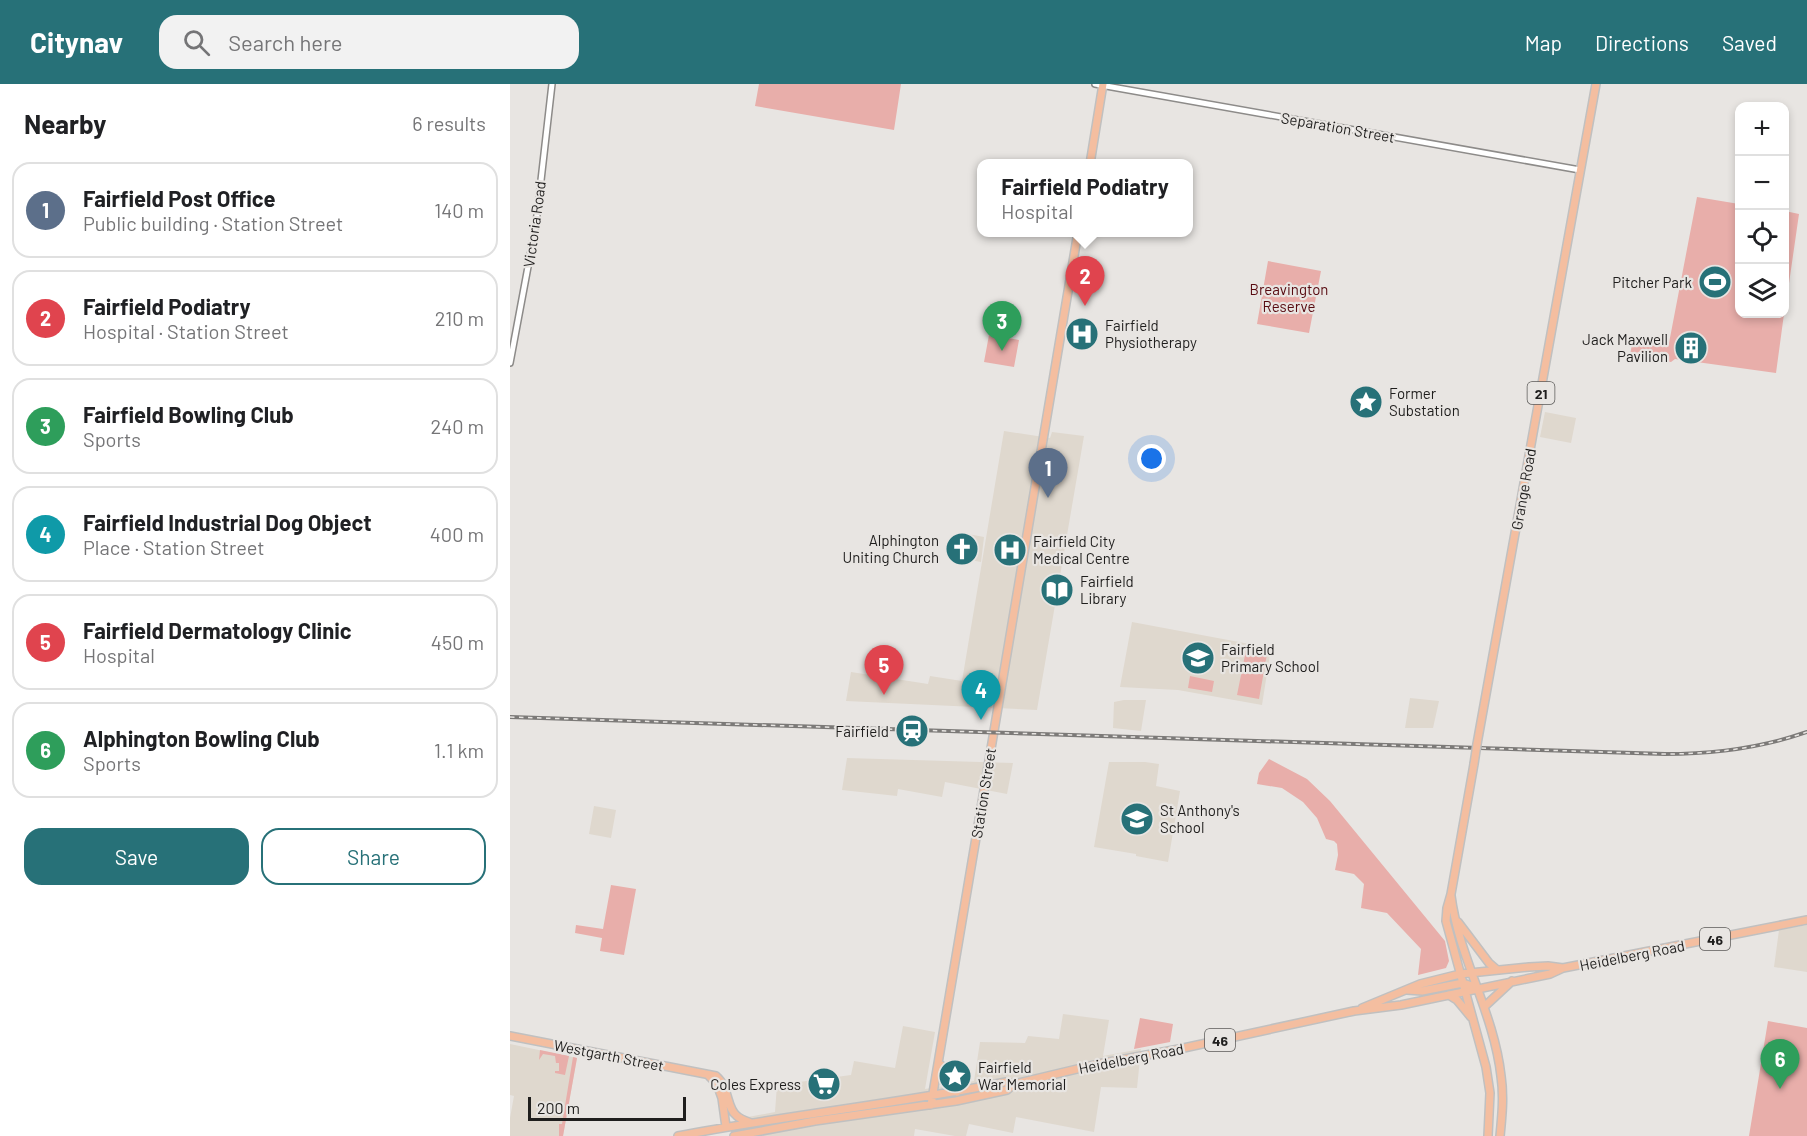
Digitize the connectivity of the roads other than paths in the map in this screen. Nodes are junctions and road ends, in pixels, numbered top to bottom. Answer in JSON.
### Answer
{"nodes":[{"id":1,"x":552,"y":84,"type":"edge"},
{"id":2,"x":1101,"y":84,"type":"edge"},
{"id":3,"x":1596,"y":84,"type":"edge"},
{"id":4,"x":1091,"y":159,"type":"edge"},
{"id":5,"x":1580,"y":170,"type":"junction"},
{"id":6,"x":1077,"y":237,"type":"edge"},
{"id":7,"x":510,"y":363,"type":"edge"},
{"id":8,"x":1451,"y":894,"type":"junction"},
{"id":9,"x":1454,"y":918,"type":"junction"},
{"id":10,"x":1807,"y":920,"type":"edge"},
{"id":11,"x":1563,"y":968,"type":"junction"},
{"id":12,"x":1496,"y":969,"type":"junction"},
{"id":13,"x":1472,"y":972,"type":"junction"},
{"id":14,"x":1460,"y":974,"type":"junction"},
{"id":15,"x":1512,"y":981,"type":"junction"},
{"id":16,"x":1462,"y":983,"type":"junction"},
{"id":17,"x":1478,"y":988,"type":"junction"},
{"id":18,"x":1406,"y":990,"type":"junction"},
{"id":19,"x":1465,"y":991,"type":"junction"},
{"id":20,"x":1449,"y":995,"type":"junction"},
{"id":21,"x":1402,"y":1002,"type":"junction"},
{"id":22,"x":1373,"y":1003,"type":"junction"},
{"id":23,"x":1484,"y":1007,"type":"junction"},
{"id":24,"x":1354,"y":1011,"type":"junction"},
{"id":25,"x":1473,"y":1019,"type":"junction"},
{"id":26,"x":510,"y":1036,"type":"edge"},
{"id":27,"x":941,"y":1053,"type":"junction"},
{"id":28,"x":1014,"y":1084,"type":"junction"},
{"id":29,"x":957,"y":1092,"type":"junction"},
{"id":30,"x":933,"y":1096,"type":"junction"},
{"id":31,"x":725,"y":1097,"type":"junction"},
{"id":32,"x":931,"y":1105,"type":"junction"},
{"id":33,"x":751,"y":1123,"type":"junction"},
{"id":34,"x":726,"y":1127,"type":"junction"},
{"id":35,"x":746,"y":1134,"type":"junction"},
{"id":36,"x":686,"y":1135,"type":"edge"},
{"id":37,"x":678,"y":1136,"type":"edge"},
{"id":38,"x":734,"y":1136,"type":"edge"},
{"id":39,"x":1488,"y":1136,"type":"edge"},
{"id":40,"x":1500,"y":1136,"type":"edge"}],
"edges":[{"from":1,"to":7,"type":"street","name":"Victoria Road"},
{"from":2,"to":4,"type":"main road"},
{"from":2,"to":5,"type":"street","name":"Separation Street"},
{"from":3,"to":5,"type":"main road","name":"Grange Road","number":"21"},
{"from":5,"to":8,"type":"main road","name":"Grange Road","number":"21","bridge":true},
{"from":6,"to":27,"type":"main road","name":"Station Street"},
{"from":8,"to":9,"type":"main road","name":"Grange Road","number":"21"},
{"from":8,"to":14,"type":"main road","name":"Grange Road","number":"21"},
{"from":9,"to":12,"type":"main road"},
{"from":9,"to":13,"type":"main road","name":"Grange Road","number":"21"},
{"from":10,"to":11,"type":"main road","name":"Heidelberg Road","number":"46"},
{"from":11,"to":12,"type":"main road","name":"Heidelberg Road","number":"46"},
{"from":11,"to":15,"type":"main road","name":"Heidelberg Road","number":"46"},
{"from":12,"to":13,"type":"main road","name":"Heidelberg Road","number":"46"},
{"from":13,"to":14,"type":"main road","name":"Heidelberg Road","number":"46"},
{"from":13,"to":17,"type":"main road","number":"21"},
{"from":14,"to":16,"type":"main road","number":"21"},
{"from":14,"to":18,"type":"main road","name":"Heidelberg Road","number":"46"},
{"from":15,"to":17,"type":"main road","name":"Heidelberg Road","number":"46"},
{"from":15,"to":23,"type":"main road"},
{"from":16,"to":17,"type":"main road"},
{"from":16,"to":18,"type":"main road"},
{"from":16,"to":19,"type":"main road","number":"21"},
{"from":17,"to":19,"type":"main road","name":"Heidelberg Road","number":"46"},
{"from":17,"to":23,"type":"main road","number":"21"},
{"from":18,"to":21,"type":"main road"},
{"from":18,"to":22,"type":"main road","name":"Heidelberg Road","number":"46"},
{"from":19,"to":20,"type":"main road","name":"Heidelberg Road","number":"46"},
{"from":19,"to":25,"type":"main road","number":"21"},
{"from":20,"to":21,"type":"main road","name":"Heidelberg Road","number":"46"},
{"from":20,"to":25,"type":"main road"},
{"from":21,"to":22,"type":"main road"},
{"from":21,"to":24,"type":"main road","name":"Heidelberg Road","number":"46"},
{"from":22,"to":24,"type":"main road","name":"Heidelberg Road","number":"46"},
{"from":23,"to":40,"type":"main road","number":"21"},
{"from":24,"to":28,"type":"main road","name":"Heidelberg Road","number":"46"},
{"from":25,"to":39,"type":"main road","number":"21"},
{"from":26,"to":31,"type":"main road","name":"Westgarth Street"},
{"from":27,"to":29,"type":"main road"},
{"from":27,"to":30,"type":"main road","name":"Station Street"},
{"from":28,"to":29,"type":"main road","name":"Heidelberg Road","number":"46"},
{"from":28,"to":32,"type":"main road","name":"Heidelberg Road","number":"46"},
{"from":29,"to":30,"type":"main road","name":"Heidelberg Road","number":"46"},
{"from":30,"to":32,"type":"main road","name":"Station Street"},
{"from":30,"to":33,"type":"main road","name":"Heidelberg Road","number":"46"},
{"from":31,"to":33,"type":"main road","name":"Westgarth Street"},
{"from":31,"to":34,"type":"main road","name":"Westgarth Street"},
{"from":32,"to":35,"type":"main road","name":"Heidelberg Road","number":"46"},
{"from":33,"to":34,"type":"main road","name":"Heidelberg Road","number":"46"},
{"from":34,"to":35,"type":"main road"},
{"from":34,"to":36,"type":"main road","name":"Heidelberg Road","number":"46"},
{"from":35,"to":38,"type":"main road","name":"Heidelberg Road","number":"46"},
{"from":36,"to":37,"type":"main road","name":"Heidelberg Road","number":"46"}]}
